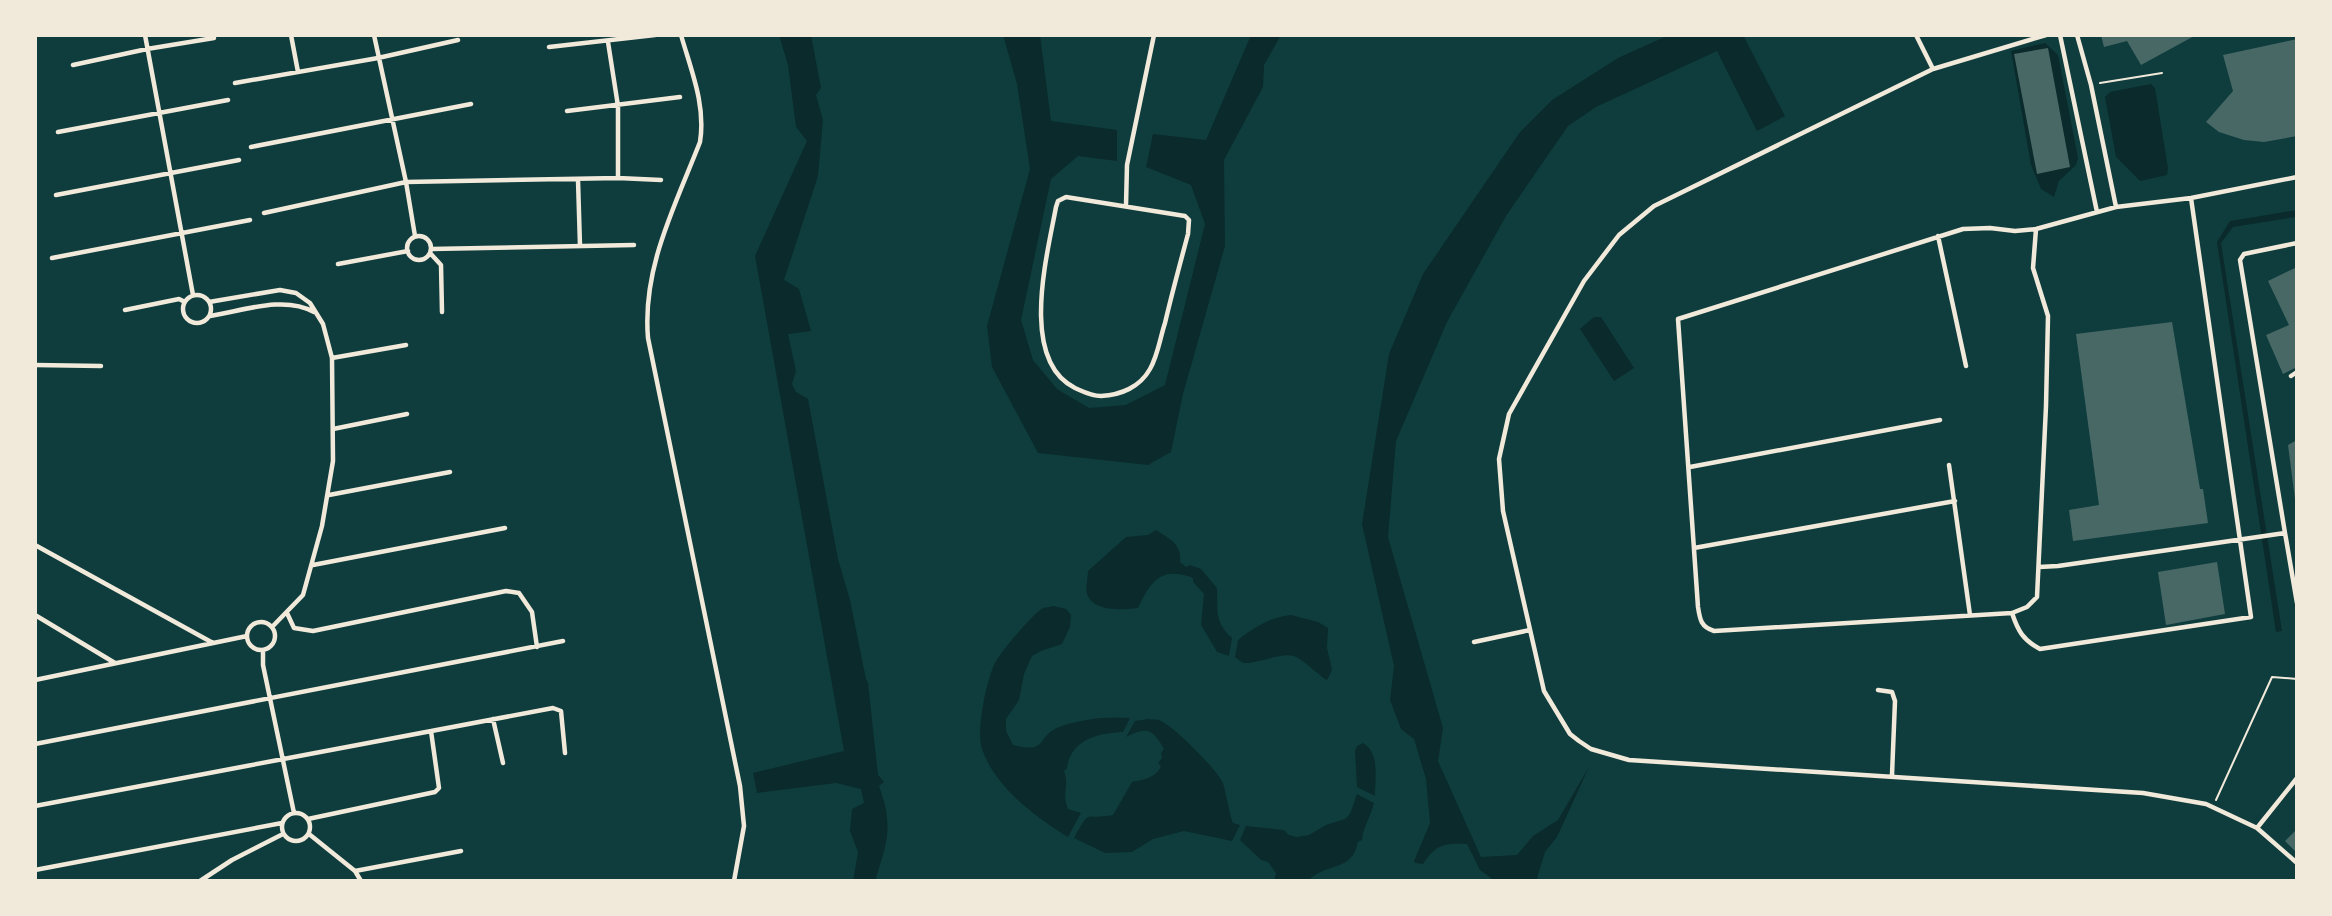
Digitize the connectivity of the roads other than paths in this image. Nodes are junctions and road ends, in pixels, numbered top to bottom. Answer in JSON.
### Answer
{"nodes":[{"id":1,"x":145,"y":35,"type":"edge"},
{"id":2,"x":292,"y":35,"type":"edge"},
{"id":3,"x":374,"y":35,"type":"edge"},
{"id":4,"x":655,"y":35,"type":"edge"},
{"id":5,"x":681,"y":35,"type":"edge"},
{"id":6,"x":1154,"y":35,"type":"edge"},
{"id":7,"x":1916,"y":35,"type":"edge"},
{"id":8,"x":2046,"y":35,"type":"edge"},
{"id":9,"x":2060,"y":35,"type":"edge"},
{"id":10,"x":2077,"y":35,"type":"edge"},
{"id":11,"x":214,"y":38,"type":"dead end"},
{"id":12,"x":457,"y":40,"type":"dead end"},
{"id":13,"x":608,"y":42,"type":"junction"},
{"id":14,"x":549,"y":47,"type":"dead end"},
{"id":15,"x":148,"y":49,"type":"junction"},
{"id":16,"x":378,"y":58,"type":"junction"},
{"id":17,"x":73,"y":65,"type":"dead end"},
{"id":18,"x":1933,"y":69,"type":"junction"},
{"id":19,"x":298,"y":72,"type":"junction"},
{"id":20,"x":235,"y":83,"type":"dead end"},
{"id":21,"x":680,"y":97,"type":"dead end"},
{"id":22,"x":228,"y":100,"type":"dead end"},
{"id":23,"x":471,"y":104,"type":"dead end"},
{"id":24,"x":618,"y":106,"type":"junction"},
{"id":25,"x":567,"y":111,"type":"dead end"},
{"id":26,"x":159,"y":112,"type":"junction"},
{"id":27,"x":391,"y":121,"type":"junction"},
{"id":28,"x":58,"y":132,"type":"dead end"},
{"id":29,"x":251,"y":147,"type":"dead end"},
{"id":30,"x":239,"y":160,"type":"dead end"},
{"id":31,"x":170,"y":172,"type":"junction"},
{"id":32,"x":2297,"y":177,"type":"edge"},
{"id":33,"x":618,"y":178,"type":"junction"},
{"id":34,"x":578,"y":180,"type":"junction"},
{"id":35,"x":661,"y":180,"type":"dead end"},
{"id":36,"x":406,"y":182,"type":"junction"},
{"id":37,"x":56,"y":195,"type":"dead end"},
{"id":38,"x":2191,"y":198,"type":"junction"},
{"id":39,"x":1126,"y":205,"type":"junction"},
{"id":40,"x":2116,"y":207,"type":"junction"},
{"id":41,"x":264,"y":212,"type":"dead end"},
{"id":42,"x":2096,"y":212,"type":"junction"},
{"id":43,"x":250,"y":220,"type":"dead end"},
{"id":44,"x":2036,"y":229,"type":"junction"},
{"id":45,"x":182,"y":232,"type":"junction"},
{"id":46,"x":415,"y":236,"type":"junction"},
{"id":47,"x":1938,"y":236,"type":"junction"},
{"id":48,"x":2297,"y":243,"type":"edge"},
{"id":49,"x":634,"y":245,"type":"dead end"},
{"id":50,"x":580,"y":246,"type":"junction"},
{"id":51,"x":408,"y":251,"type":"junction"},
{"id":52,"x":431,"y":251,"type":"junction"},
{"id":53,"x":52,"y":258,"type":"dead end"},
{"id":54,"x":338,"y":264,"type":"dead end"},
{"id":55,"x":194,"y":295,"type":"junction"},
{"id":56,"x":185,"y":302,"type":"junction"},
{"id":57,"x":209,"y":302,"type":"junction"},
{"id":58,"x":125,"y":310,"type":"dead end"},
{"id":59,"x":442,"y":312,"type":"dead end"},
{"id":60,"x":314,"y":313,"type":"junction"},
{"id":61,"x":210,"y":316,"type":"junction"},
{"id":62,"x":406,"y":345,"type":"dead end"},
{"id":63,"x":332,"y":358,"type":"junction"},
{"id":64,"x":35,"y":365,"type":"edge"},
{"id":65,"x":102,"y":366,"type":"dead end"},
{"id":66,"x":1966,"y":366,"type":"dead end"},
{"id":67,"x":2297,"y":372,"type":"edge"},
{"id":68,"x":2291,"y":376,"type":"dead end"},
{"id":69,"x":407,"y":414,"type":"dead end"},
{"id":70,"x":1940,"y":420,"type":"dead end"},
{"id":71,"x":333,"y":429,"type":"junction"},
{"id":72,"x":1949,"y":465,"type":"dead end"},
{"id":73,"x":1690,"y":467,"type":"junction"},
{"id":74,"x":450,"y":472,"type":"dead end"},
{"id":75,"x":328,"y":495,"type":"junction"},
{"id":76,"x":1955,"y":501,"type":"junction"},
{"id":77,"x":505,"y":528,"type":"dead end"},
{"id":78,"x":2285,"y":533,"type":"junction"},
{"id":79,"x":2239,"y":540,"type":"junction"},
{"id":80,"x":35,"y":545,"type":"edge"},
{"id":81,"x":1694,"y":548,"type":"junction"},
{"id":82,"x":313,"y":565,"type":"junction"},
{"id":83,"x":2039,"y":567,"type":"junction"},
{"id":84,"x":2297,"y":603,"type":"edge"},
{"id":85,"x":287,"y":613,"type":"junction"},
{"id":86,"x":2012,"y":613,"type":"junction"},
{"id":87,"x":35,"y":614,"type":"edge"},
{"id":88,"x":1970,"y":615,"type":"junction"},
{"id":89,"x":272,"y":627,"type":"junction"},
{"id":90,"x":1530,"y":630,"type":"junction"},
{"id":91,"x":247,"y":636,"type":"junction"},
{"id":92,"x":563,"y":641,"type":"dead end"},
{"id":93,"x":1474,"y":642,"type":"dead end"},
{"id":94,"x":214,"y":643,"type":"junction"},
{"id":95,"x":537,"y":647,"type":"junction"},
{"id":96,"x":264,"y":650,"type":"junction"},
{"id":97,"x":116,"y":663,"type":"junction"},
{"id":98,"x":35,"y":680,"type":"edge"},
{"id":99,"x":1878,"y":690,"type":"dead end"},
{"id":100,"x":270,"y":698,"type":"junction"},
{"id":101,"x":493,"y":719,"type":"junction"},
{"id":102,"x":431,"y":731,"type":"junction"},
{"id":103,"x":35,"y":744,"type":"edge"},
{"id":104,"x":565,"y":753,"type":"dead end"},
{"id":105,"x":282,"y":758,"type":"junction"},
{"id":106,"x":503,"y":763,"type":"dead end"},
{"id":107,"x":1892,"y":775,"type":"junction"},
{"id":108,"x":2297,"y":778,"type":"edge"},
{"id":109,"x":35,"y":806,"type":"edge"},
{"id":110,"x":294,"y":813,"type":"junction"},
{"id":111,"x":308,"y":819,"type":"junction"},
{"id":112,"x":282,"y":823,"type":"junction"},
{"id":113,"x":2257,"y":828,"type":"junction"},
{"id":114,"x":283,"y":834,"type":"junction"},
{"id":115,"x":309,"y":834,"type":"junction"},
{"id":116,"x":461,"y":851,"type":"dead end"},
{"id":117,"x":2297,"y":863,"type":"edge"},
{"id":118,"x":35,"y":870,"type":"edge"},
{"id":119,"x":355,"y":871,"type":"junction"},
{"id":120,"x":200,"y":881,"type":"edge"},
{"id":121,"x":361,"y":881,"type":"edge"},
{"id":122,"x":734,"y":881,"type":"edge"}],
"edges":[{"from":1,"to":15,"type":"street"},
{"from":2,"to":19,"type":"street"},
{"from":3,"to":16,"type":"street"},
{"from":4,"to":13,"type":"street"},
{"from":5,"to":122,"type":"street"},
{"from":6,"to":39,"type":"street"},
{"from":7,"to":18,"type":"street"},
{"from":8,"to":18,"type":"street"},
{"from":9,"to":42,"type":"street"},
{"from":10,"to":40,"type":"street"},
{"from":11,"to":15,"type":"street"},
{"from":12,"to":16,"type":"street"},
{"from":13,"to":14,"type":"street"},
{"from":13,"to":24,"type":"street"},
{"from":15,"to":17,"type":"street"},
{"from":15,"to":26,"type":"street"},
{"from":16,"to":19,"type":"street"},
{"from":16,"to":27,"type":"street"},
{"from":18,"to":90,"type":"street"},
{"from":19,"to":20,"type":"street"},
{"from":21,"to":24,"type":"street"},
{"from":22,"to":26,"type":"street"},
{"from":23,"to":27,"type":"street"},
{"from":24,"to":25,"type":"street"},
{"from":24,"to":33,"type":"street"},
{"from":26,"to":28,"type":"street"},
{"from":26,"to":31,"type":"street"},
{"from":27,"to":29,"type":"street"},
{"from":27,"to":36,"type":"street"},
{"from":30,"to":31,"type":"street"},
{"from":31,"to":37,"type":"street"},
{"from":31,"to":45,"type":"street"},
{"from":32,"to":38,"type":"street"},
{"from":33,"to":34,"type":"street"},
{"from":33,"to":35,"type":"street"},
{"from":34,"to":36,"type":"street"},
{"from":34,"to":50,"type":"street"},
{"from":36,"to":41,"type":"street"},
{"from":36,"to":46,"type":"street"},
{"from":38,"to":40,"type":"street"},
{"from":38,"to":79,"type":"street"},
{"from":39,"to":39,"type":"street"},
{"from":40,"to":42,"type":"street"},
{"from":42,"to":44,"type":"street"},
{"from":43,"to":45,"type":"street"},
{"from":44,"to":47,"type":"street"},
{"from":44,"to":83,"type":"street"},
{"from":45,"to":53,"type":"street"},
{"from":45,"to":55,"type":"street"},
{"from":46,"to":51,"type":"street"},
{"from":46,"to":52,"type":"street"},
{"from":47,"to":66,"type":"street"},
{"from":47,"to":73,"type":"street"},
{"from":48,"to":78,"type":"street"},
{"from":49,"to":50,"type":"street"},
{"from":50,"to":52,"type":"street"},
{"from":51,"to":52,"type":"street"},
{"from":51,"to":54,"type":"street"},
{"from":52,"to":59,"type":"street"},
{"from":55,"to":56,"type":"street"},
{"from":55,"to":57,"type":"street"},
{"from":56,"to":58,"type":"street"},
{"from":56,"to":61,"type":"street"},
{"from":57,"to":60,"type":"street"},
{"from":57,"to":61,"type":"street"},
{"from":60,"to":61,"type":"street"},
{"from":60,"to":63,"type":"street"},
{"from":62,"to":63,"type":"street"},
{"from":63,"to":71,"type":"street"},
{"from":64,"to":65,"type":"street"},
{"from":67,"to":68,"type":"street"},
{"from":69,"to":71,"type":"street"},
{"from":70,"to":73,"type":"street"},
{"from":71,"to":75,"type":"street"},
{"from":72,"to":76,"type":"street"},
{"from":73,"to":81,"type":"street"},
{"from":74,"to":75,"type":"street"},
{"from":75,"to":82,"type":"street"},
{"from":76,"to":81,"type":"street"},
{"from":76,"to":88,"type":"street"},
{"from":77,"to":82,"type":"street"},
{"from":78,"to":79,"type":"street"},
{"from":78,"to":84,"type":"street"},
{"from":79,"to":83,"type":"street"},
{"from":79,"to":86,"type":"street"},
{"from":80,"to":94,"type":"street"},
{"from":81,"to":88,"type":"street"},
{"from":82,"to":85,"type":"street"},
{"from":83,"to":86,"type":"street"},
{"from":85,"to":89,"type":"street"},
{"from":85,"to":95,"type":"street"},
{"from":86,"to":88,"type":"street"},
{"from":87,"to":97,"type":"street"},
{"from":89,"to":91,"type":"street"},
{"from":89,"to":96,"type":"street"},
{"from":90,"to":93,"type":"street"},
{"from":90,"to":107,"type":"street"},
{"from":91,"to":94,"type":"street"},
{"from":91,"to":96,"type":"street"},
{"from":92,"to":95,"type":"street"},
{"from":94,"to":97,"type":"street"},
{"from":95,"to":100,"type":"street"},
{"from":96,"to":100,"type":"street"},
{"from":97,"to":98,"type":"street"},
{"from":99,"to":107,"type":"street"},
{"from":100,"to":103,"type":"street"},
{"from":100,"to":105,"type":"street"},
{"from":101,"to":102,"type":"street"},
{"from":101,"to":104,"type":"street"},
{"from":101,"to":106,"type":"street"},
{"from":102,"to":105,"type":"street"},
{"from":102,"to":111,"type":"street"},
{"from":105,"to":109,"type":"street"},
{"from":105,"to":110,"type":"street"},
{"from":107,"to":113,"type":"street"},
{"from":108,"to":113,"type":"street"},
{"from":110,"to":111,"type":"street"},
{"from":110,"to":112,"type":"street"},
{"from":111,"to":115,"type":"street"},
{"from":112,"to":114,"type":"street"},
{"from":112,"to":118,"type":"street"},
{"from":113,"to":117,"type":"street"},
{"from":114,"to":115,"type":"street"},
{"from":114,"to":120,"type":"street"},
{"from":115,"to":119,"type":"street"},
{"from":116,"to":119,"type":"street"},
{"from":119,"to":121,"type":"street"}]}
